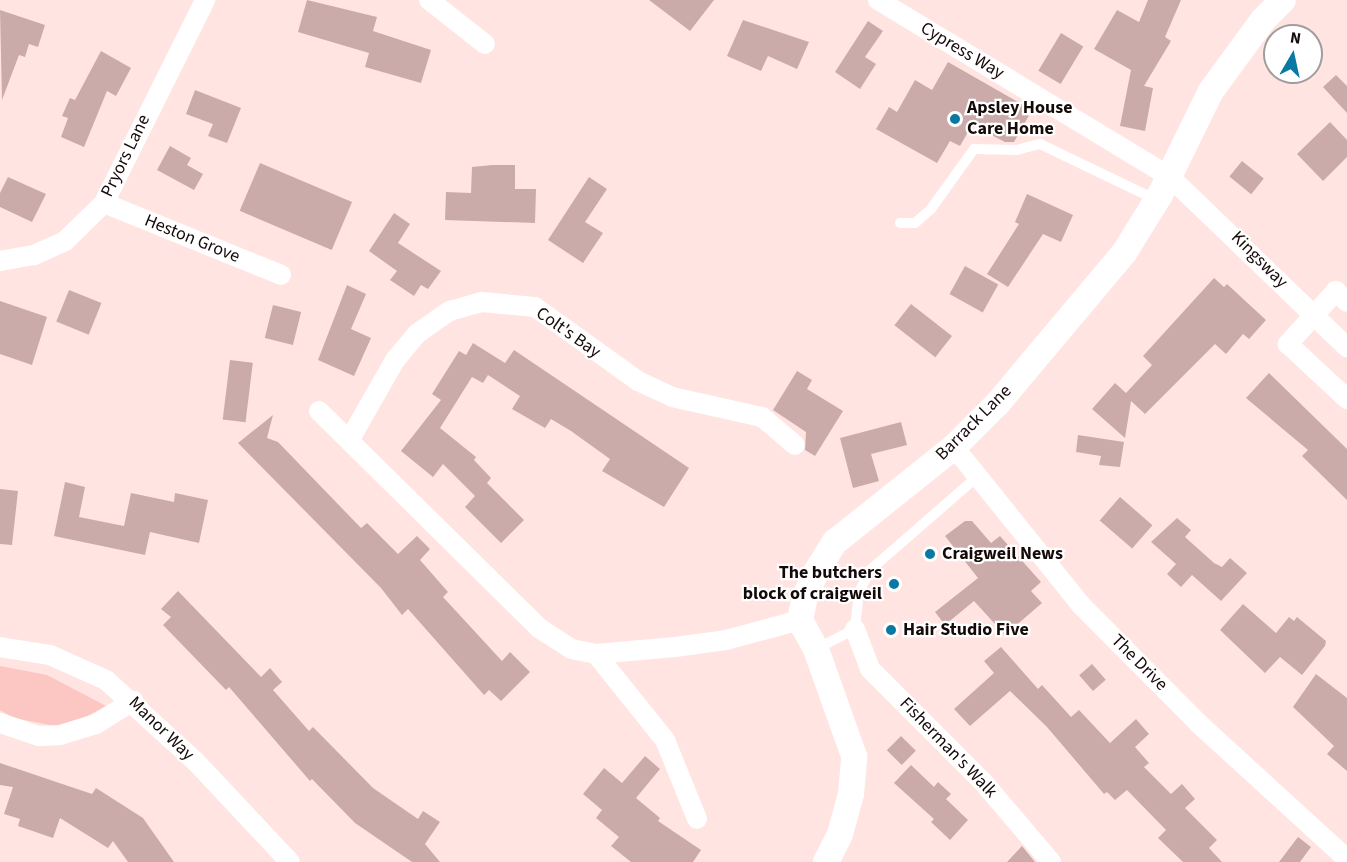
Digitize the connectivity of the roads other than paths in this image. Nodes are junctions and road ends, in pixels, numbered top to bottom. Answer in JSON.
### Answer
{"nodes":[{"id":1,"x":205,"y":0,"type":"edge"},
{"id":2,"x":429,"y":0,"type":"edge"},
{"id":3,"x":878,"y":0,"type":"edge"},
{"id":4,"x":1283,"y":0,"type":"edge"},
{"id":5,"x":485,"y":44,"type":"dead end"},
{"id":6,"x":1169,"y":176,"type":"junction"},
{"id":7,"x":1157,"y":200,"type":"junction"},
{"id":8,"x":104,"y":203,"type":"junction"},
{"id":9,"x":900,"y":223,"type":"dead end"},
{"id":10,"x":0,"y":261,"type":"edge"},
{"id":11,"x":281,"y":275,"type":"dead end"},
{"id":12,"x":1347,"y":302,"type":"edge"},
{"id":13,"x":1313,"y":314,"type":"junction"},
{"id":14,"x":1347,"y":347,"type":"edge"},
{"id":15,"x":1347,"y":399,"type":"edge"},
{"id":16,"x":319,"y":411,"type":"dead end"},
{"id":17,"x":350,"y":438,"type":"junction"},
{"id":18,"x":795,"y":445,"type":"dead end"},
{"id":19,"x":954,"y":447,"type":"junction"},
{"id":20,"x":977,"y":477,"type":"junction"},
{"id":21,"x":800,"y":620,"type":"junction"},
{"id":22,"x":855,"y":629,"type":"junction"},
{"id":23,"x":0,"y":647,"type":"edge"},
{"id":24,"x":816,"y":649,"type":"junction"},
{"id":25,"x":596,"y":654,"type":"junction"},
{"id":26,"x":133,"y":701,"type":"junction"},
{"id":27,"x":0,"y":723,"type":"edge"},
{"id":28,"x":698,"y":819,"type":"dead end"},
{"id":29,"x":1347,"y":859,"type":"edge"},
{"id":30,"x":290,"y":862,"type":"edge"},
{"id":31,"x":826,"y":862,"type":"edge"},
{"id":32,"x":1051,"y":862,"type":"edge"}],
"edges":[{"from":1,"to":8,"type":"street","name":"Pryors Lane"},
{"from":2,"to":5,"type":"street"},
{"from":3,"to":6,"type":"street","name":"Cypress Way"},
{"from":4,"to":6,"type":"street","name":"Barrack Lane"},
{"from":6,"to":7,"type":"street","name":"Barrack Lane"},
{"from":6,"to":13,"type":"street","name":"Kingsway"},
{"from":7,"to":9,"type":"lane"},
{"from":7,"to":19,"type":"street","name":"Barrack Lane"},
{"from":8,"to":10,"type":"street","name":"Pryors Lane"},
{"from":8,"to":11,"type":"street","name":"Heston Grove"},
{"from":12,"to":13,"type":"street"},
{"from":13,"to":14,"type":"street","name":"Kingsway"},
{"from":13,"to":15,"type":"street"},
{"from":16,"to":17,"type":"street"},
{"from":17,"to":18,"type":"street","name":"Colt's Bay"},
{"from":17,"to":25,"type":"street"},
{"from":19,"to":20,"type":"street","name":"The Drive"},
{"from":19,"to":21,"type":"street","name":"Barrack Lane"},
{"from":20,"to":22,"type":"lane"},
{"from":20,"to":29,"type":"street","name":"The Drive"},
{"from":21,"to":24,"type":"street"},
{"from":21,"to":25,"type":"street"},
{"from":22,"to":24,"type":"lane"},
{"from":22,"to":32,"type":"street","name":"Fisherman's Walk"},
{"from":23,"to":26,"type":"street","name":"Manor Way"},
{"from":24,"to":31,"type":"street"},
{"from":25,"to":28,"type":"street"},
{"from":26,"to":27,"type":"street"},
{"from":26,"to":30,"type":"street","name":"Manor Way"}]}
